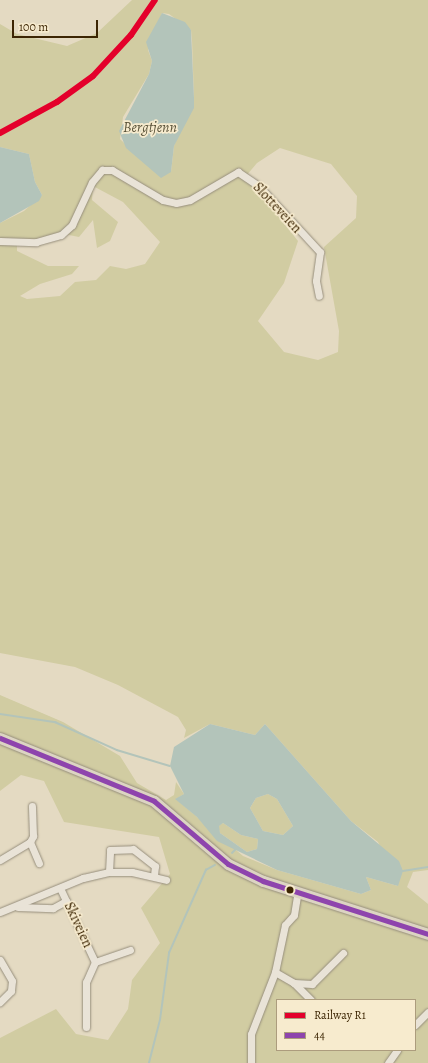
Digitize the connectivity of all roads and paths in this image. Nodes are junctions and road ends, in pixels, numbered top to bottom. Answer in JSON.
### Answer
{"nodes":[{"id":1,"x":0,"y":241,"type":"edge"},
{"id":2,"x":319,"y":296,"type":"dead end"},
{"id":3,"x":0,"y":738,"type":"edge"},
{"id":4,"x":32,"y":806,"type":"dead end"},
{"id":5,"x":30,"y":842,"type":"junction"},
{"id":6,"x":0,"y":860,"type":"edge"},
{"id":7,"x":39,"y":863,"type":"dead end"},
{"id":8,"x":109,"y":872,"type":"junction"},
{"id":9,"x":154,"y":876,"type":"junction"},
{"id":10,"x":166,"y":880,"type":"dead end"},
{"id":11,"x":60,"y":888,"type":"junction"},
{"id":12,"x":298,"y":891,"type":"junction"},
{"id":13,"x":66,"y":901,"type":"junction"},
{"id":14,"x":16,"y":906,"type":"junction"},
{"id":15,"x":0,"y":912,"type":"edge"},
{"id":16,"x":428,"y":934,"type":"edge"},
{"id":17,"x":130,"y":950,"type":"dead end"},
{"id":18,"x":344,"y":953,"type":"dead end"},
{"id":19,"x":0,"y":960,"type":"edge"},
{"id":20,"x":95,"y":962,"type":"junction"},
{"id":21,"x":275,"y":972,"type":"junction"},
{"id":22,"x":294,"y":983,"type":"junction"},
{"id":23,"x":310,"y":999,"type":"edge"},
{"id":24,"x":0,"y":1002,"type":"edge"},
{"id":25,"x":428,"y":1012,"type":"edge"},
{"id":26,"x":416,"y":1024,"type":"edge"},
{"id":27,"x":86,"y":1027,"type":"dead end"},
{"id":28,"x":397,"y":1051,"type":"edge"},
{"id":29,"x":251,"y":1063,"type":"edge"},
{"id":30,"x":388,"y":1063,"type":"edge"}],
"edges":[{"from":1,"to":2,"type":"street","name":"Slotteveien"},
{"from":3,"to":12,"type":"main road"},
{"from":4,"to":5,"type":"street"},
{"from":5,"to":6,"type":"street"},
{"from":5,"to":7,"type":"street"},
{"from":8,"to":9,"type":"street","name":"Skiveien"},
{"from":8,"to":9,"type":"street"},
{"from":8,"to":11,"type":"street","name":"Skiveien"},
{"from":9,"to":10,"type":"street","name":"Skiveien"},
{"from":11,"to":13,"type":"street","name":"Skiveien"},
{"from":11,"to":14,"type":"street","name":"Skiveien"},
{"from":12,"to":16,"type":"main road"},
{"from":12,"to":21,"type":"street"},
{"from":13,"to":14,"type":"street"},
{"from":13,"to":20,"type":"street","name":"Skiveien"},
{"from":14,"to":15,"type":"street","name":"Skiveien"},
{"from":17,"to":20,"type":"street","name":"Skiveien"},
{"from":18,"to":22,"type":"street"},
{"from":19,"to":24,"type":"street"},
{"from":20,"to":27,"type":"street","name":"Skiveien"},
{"from":21,"to":22,"type":"street"},
{"from":21,"to":29,"type":"street"},
{"from":22,"to":23,"type":"street"},
{"from":25,"to":26,"type":"street"},
{"from":28,"to":30,"type":"street"}]}
